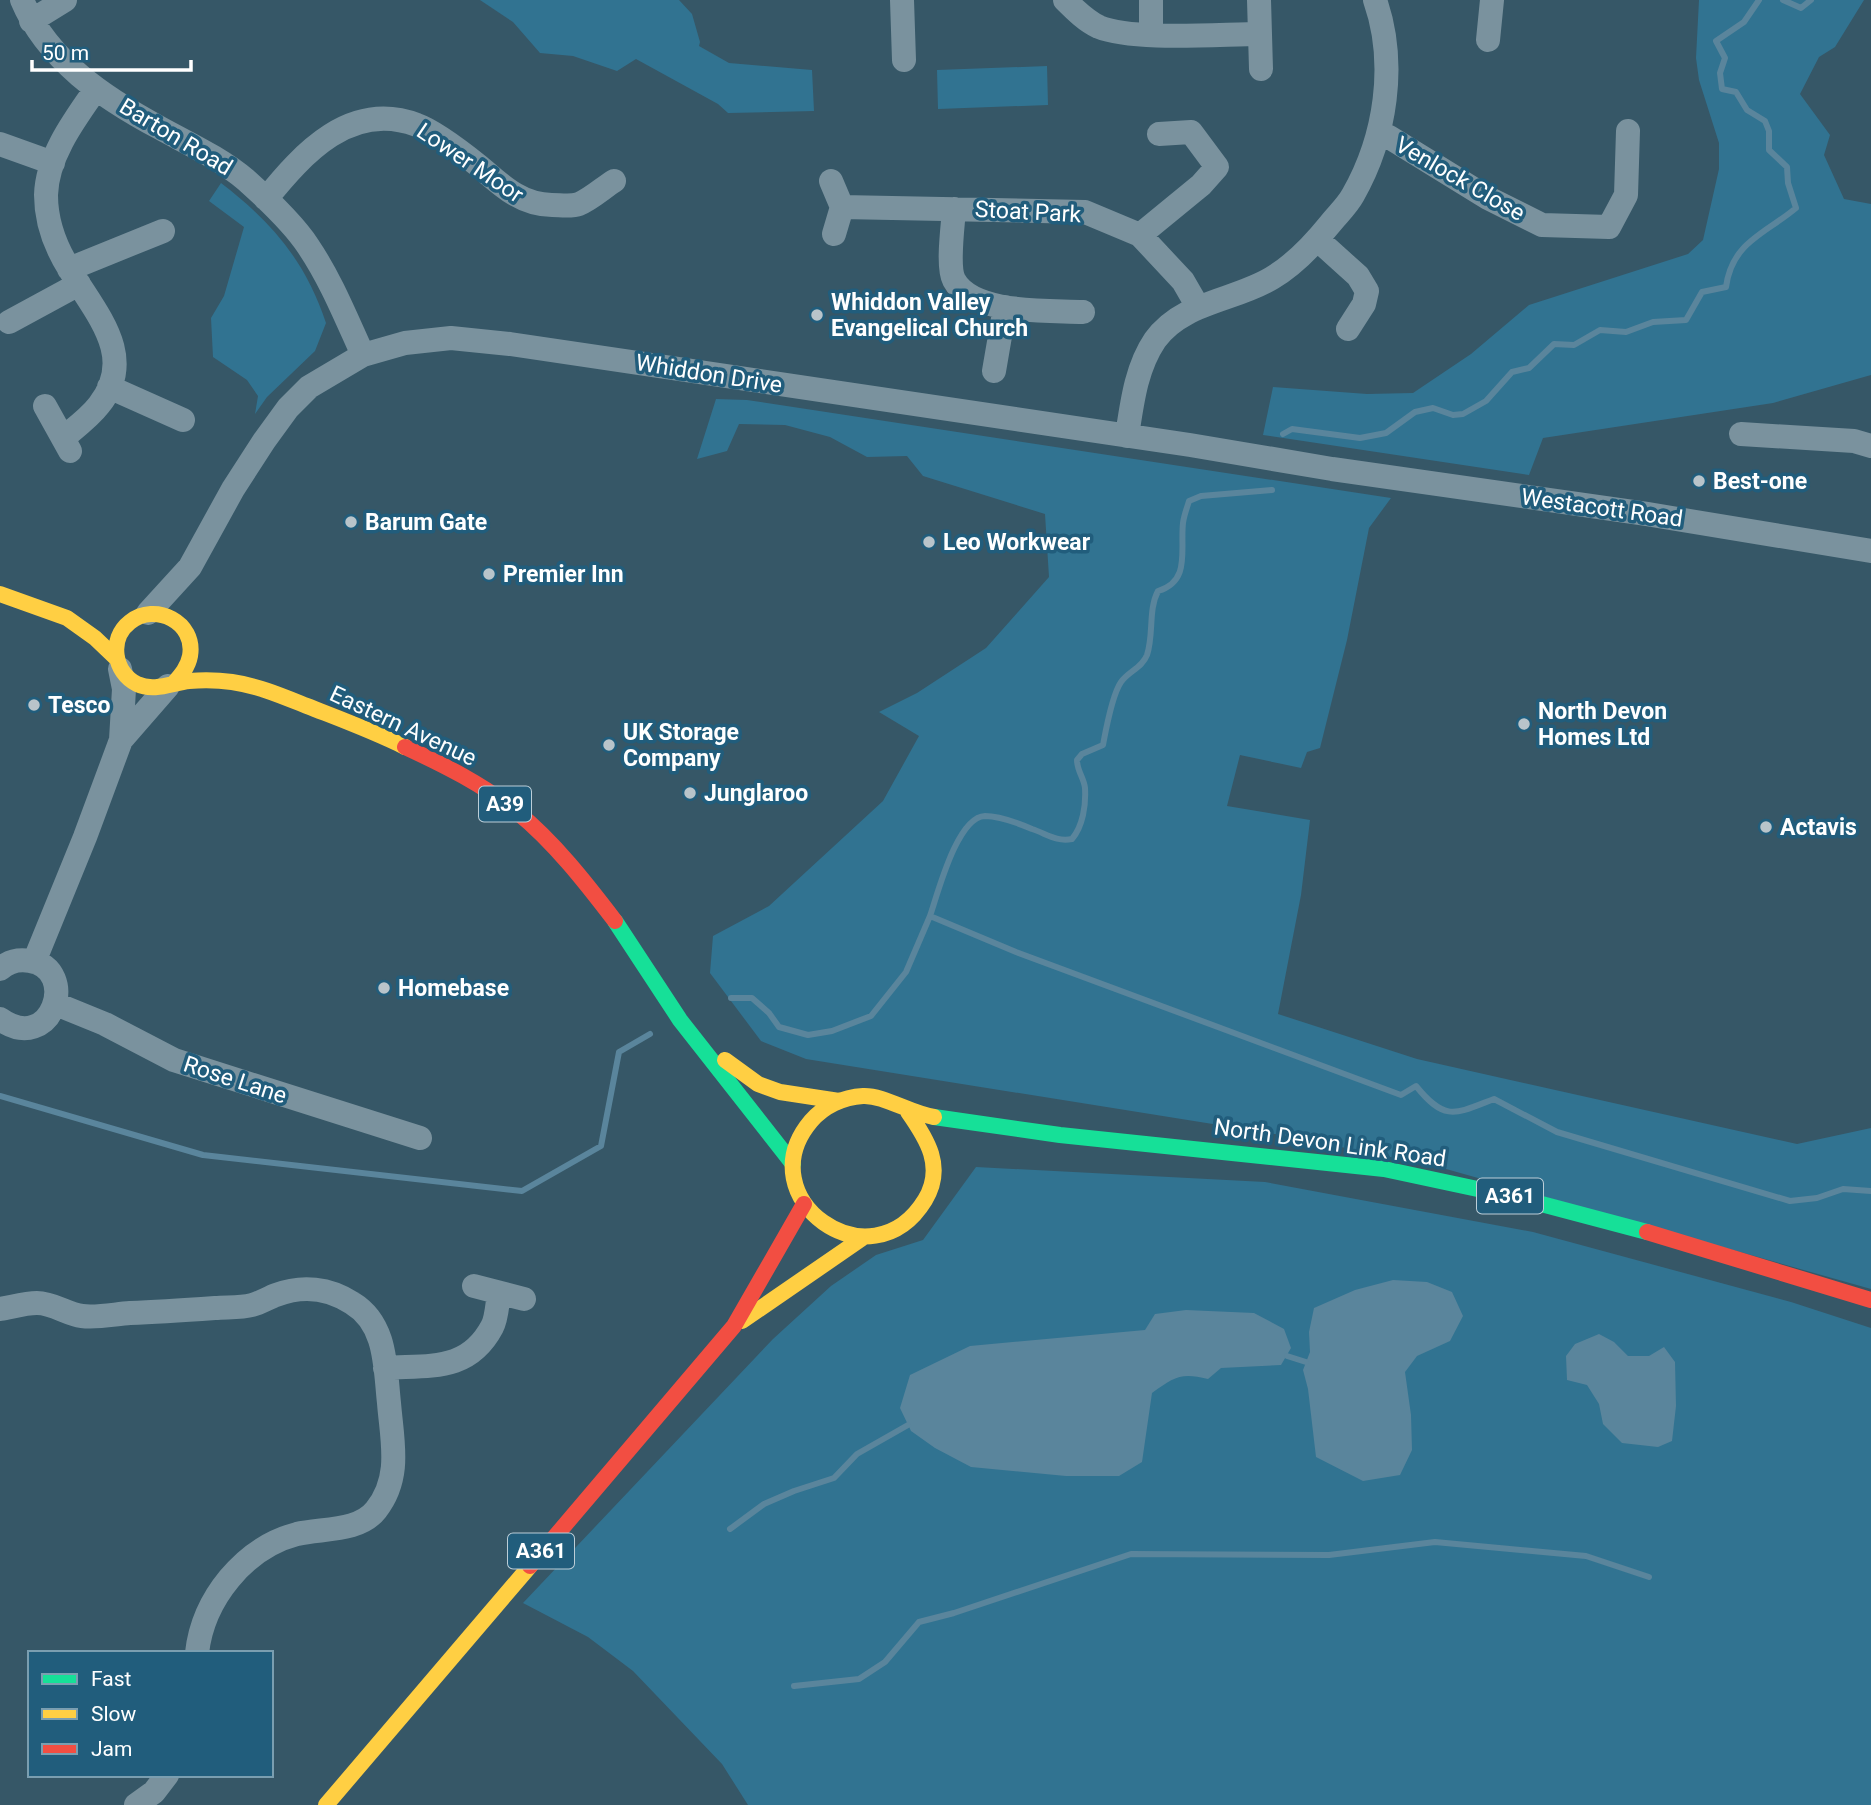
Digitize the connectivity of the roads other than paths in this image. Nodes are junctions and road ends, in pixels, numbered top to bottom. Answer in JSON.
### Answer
{"nodes":[{"id":1,"x":65,"y":0,"type":"edge"},
{"id":2,"x":902,"y":0,"type":"edge"},
{"id":3,"x":1066,"y":0,"type":"edge"},
{"id":4,"x":1151,"y":0,"type":"edge"},
{"id":5,"x":1259,"y":0,"type":"edge"},
{"id":6,"x":1375,"y":0,"type":"edge"},
{"id":7,"x":1492,"y":0,"type":"edge"},
{"id":8,"x":26,"y":10,"type":"edge"},
{"id":9,"x":1260,"y":34,"type":"junction"},
{"id":10,"x":1151,"y":35,"type":"junction"},
{"id":11,"x":1488,"y":40,"type":"dead end"},
{"id":12,"x":904,"y":60,"type":"dead end"},
{"id":13,"x":1261,"y":69,"type":"dead end"},
{"id":14,"x":96,"y":89,"type":"junction"},
{"id":15,"x":1628,"y":131,"type":"dead end"},
{"id":16,"x":1159,"y":134,"type":"dead end"},
{"id":17,"x":1378,"y":136,"type":"junction"},
{"id":18,"x":0,"y":144,"type":"edge"},
{"id":19,"x":53,"y":163,"type":"junction"},
{"id":20,"x":614,"y":181,"type":"dead end"},
{"id":21,"x":831,"y":181,"type":"dead end"},
{"id":22,"x":266,"y":199,"type":"junction"},
{"id":23,"x":842,"y":207,"type":"junction"},
{"id":24,"x":954,"y":209,"type":"junction"},
{"id":25,"x":163,"y":231,"type":"dead end"},
{"id":26,"x":834,"y":234,"type":"dead end"},
{"id":27,"x":1140,"y":235,"type":"junction"},
{"id":28,"x":1318,"y":240,"type":"junction"},
{"id":29,"x":74,"y":276,"type":"junction"},
{"id":30,"x":1005,"y":307,"type":"junction"},
{"id":31,"x":1198,"y":307,"type":"junction"},
{"id":32,"x":1083,"y":312,"type":"dead end"},
{"id":33,"x":9,"y":322,"type":"dead end"},
{"id":34,"x":1348,"y":329,"type":"dead end"},
{"id":35,"x":363,"y":355,"type":"junction"},
{"id":36,"x":994,"y":371,"type":"dead end"},
{"id":37,"x":109,"y":387,"type":"junction"},
{"id":38,"x":45,"y":405,"type":"dead end"},
{"id":39,"x":183,"y":420,"type":"dead end"},
{"id":40,"x":1741,"y":434,"type":"dead end"},
{"id":41,"x":1127,"y":436,"type":"junction"},
{"id":42,"x":1871,"y":446,"type":"edge"},
{"id":43,"x":1332,"y":469,"type":"joint"},
{"id":44,"x":1871,"y":551,"type":"edge"},
{"id":45,"x":190,"y":567,"type":"junction"},
{"id":46,"x":0,"y":594,"type":"edge"},
{"id":47,"x":66,"y":618,"type":"junction"},
{"id":48,"x":137,"y":619,"type":"junction"},
{"id":49,"x":187,"y":637,"type":"junction"},
{"id":50,"x":118,"y":664,"type":"junction"},
{"id":51,"x":248,"y":684,"type":"junction"},
{"id":52,"x":171,"y":685,"type":"junction"},
{"id":53,"x":121,"y":740,"type":"junction"},
{"id":54,"x":34,"y":962,"type":"junction"},
{"id":55,"x":0,"y":969,"type":"edge"},
{"id":56,"x":55,"y":1004,"type":"junction"},
{"id":57,"x":0,"y":1019,"type":"edge"},
{"id":58,"x":683,"y":1024,"type":"junction"},
{"id":59,"x":839,"y":1101,"type":"junction"},
{"id":60,"x":908,"y":1112,"type":"junction"},
{"id":61,"x":1019,"y":1131,"type":"junction"},
{"id":62,"x":987,"y":1138,"type":"dead end"},
{"id":63,"x":420,"y":1139,"type":"dead end"},
{"id":64,"x":948,"y":1163,"type":"dead end"},
{"id":65,"x":793,"y":1164,"type":"junction"},
{"id":66,"x":934,"y":1180,"type":"junction"},
{"id":67,"x":804,"y":1204,"type":"junction"},
{"id":68,"x":864,"y":1237,"type":"junction"},
{"id":69,"x":474,"y":1286,"type":"dead end"},
{"id":70,"x":1871,"y":1300,"type":"edge"},
{"id":71,"x":0,"y":1309,"type":"edge"},
{"id":72,"x":734,"y":1326,"type":"junction"},
{"id":73,"x":386,"y":1368,"type":"junction"},
{"id":74,"x":197,"y":1651,"type":"edge"},
{"id":75,"x":165,"y":1777,"type":"edge"},
{"id":76,"x":136,"y":1805,"type":"edge"},
{"id":77,"x":326,"y":1805,"type":"edge"}],
"edges":[{"from":1,"to":8,"type":"street"},
{"from":2,"to":12,"type":"street"},
{"from":3,"to":10,"type":"street"},
{"from":4,"to":10,"type":"street"},
{"from":5,"to":9,"type":"street"},
{"from":6,"to":17,"type":"street"},
{"from":7,"to":11,"type":"street"},
{"from":8,"to":14,"type":"street","name":"Barton Road"},
{"from":9,"to":10,"type":"street"},
{"from":9,"to":13,"type":"street"},
{"from":14,"to":19,"type":"street"},
{"from":14,"to":22,"type":"street","name":"Barton Road"},
{"from":15,"to":17,"type":"street","name":"Venlock Close"},
{"from":16,"to":27,"type":"street"},
{"from":17,"to":28,"type":"street"},
{"from":18,"to":19,"type":"street"},
{"from":19,"to":29,"type":"street"},
{"from":20,"to":22,"type":"street","name":"Lower Moor"},
{"from":21,"to":23,"type":"street"},
{"from":22,"to":35,"type":"street","name":"Barton Road"},
{"from":23,"to":24,"type":"street","name":"Stoat Park"},
{"from":23,"to":26,"type":"street"},
{"from":24,"to":27,"type":"street","name":"Stoat Park"},
{"from":24,"to":30,"type":"street","name":"Stoat Park"},
{"from":25,"to":29,"type":"street"},
{"from":27,"to":31,"type":"street","name":"Stoat Park"},
{"from":28,"to":31,"type":"street"},
{"from":28,"to":34,"type":"street"},
{"from":29,"to":33,"type":"street"},
{"from":29,"to":37,"type":"street"},
{"from":30,"to":32,"type":"street","name":"Stoat Park"},
{"from":30,"to":36,"type":"street"},
{"from":31,"to":41,"type":"street"},
{"from":35,"to":41,"type":"street","name":"Whiddon Drive"},
{"from":35,"to":45,"type":"street","name":"Whiddon Drive"},
{"from":37,"to":38,"type":"street"},
{"from":37,"to":39,"type":"street"},
{"from":40,"to":42,"type":"street"},
{"from":41,"to":43,"type":"street","name":"Whiddon Drive"},
{"from":43,"to":44,"type":"street","name":"Westacott Road"},
{"from":45,"to":48,"type":"street","name":"Whiddon Drive"},
{"from":45,"to":49,"type":"street","name":"Whiddon Drive"},
{"from":46,"to":47,"type":"main road"},
{"from":47,"to":48,"type":"main road"},
{"from":47,"to":50,"type":"main road"},
{"from":48,"to":49,"type":"main road"},
{"from":48,"to":50,"type":"main road"},
{"from":49,"to":51,"type":"main road","name":"Eastern Avenue","number":"A39"},
{"from":49,"to":52,"type":"main road"},
{"from":50,"to":52,"type":"main road"},
{"from":50,"to":53,"type":"street"},
{"from":51,"to":52,"type":"main road","name":"Eastern Avenue","number":"A39"},
{"from":51,"to":58,"type":"main road","name":"Eastern Avenue","number":"A39"},
{"from":52,"to":53,"type":"street"},
{"from":53,"to":54,"type":"street"},
{"from":54,"to":55,"type":"street"},
{"from":54,"to":56,"type":"street"},
{"from":56,"to":57,"type":"street"},
{"from":56,"to":63,"type":"street","name":"Rose Lane"},
{"from":58,"to":59,"type":"main road","name":"Eastern Avenue","number":"A39"},
{"from":58,"to":65,"type":"main road","name":"Eastern Avenue","number":"A39"},
{"from":59,"to":60,"type":"main road"},
{"from":59,"to":65,"type":"main road"},
{"from":60,"to":61,"type":"main road","name":"North Devon Link Road","number":"A361"},
{"from":60,"to":66,"type":"main road"},
{"from":61,"to":62,"type":"main road","name":"North Devon Link Road","number":"A361"},
{"from":61,"to":70,"type":"main road","name":"North Devon Link Road","number":"A361"},
{"from":64,"to":66,"type":"main road"},
{"from":65,"to":67,"type":"main road"},
{"from":66,"to":68,"type":"main road"},
{"from":67,"to":68,"type":"main road"},
{"from":67,"to":72,"type":"main road","number":"A361"},
{"from":68,"to":72,"type":"main road","number":"A361"},
{"from":69,"to":73,"type":"street"},
{"from":71,"to":73,"type":"street"},
{"from":72,"to":77,"type":"main road","number":"A361"},
{"from":73,"to":74,"type":"street"},
{"from":75,"to":76,"type":"street"}]}
